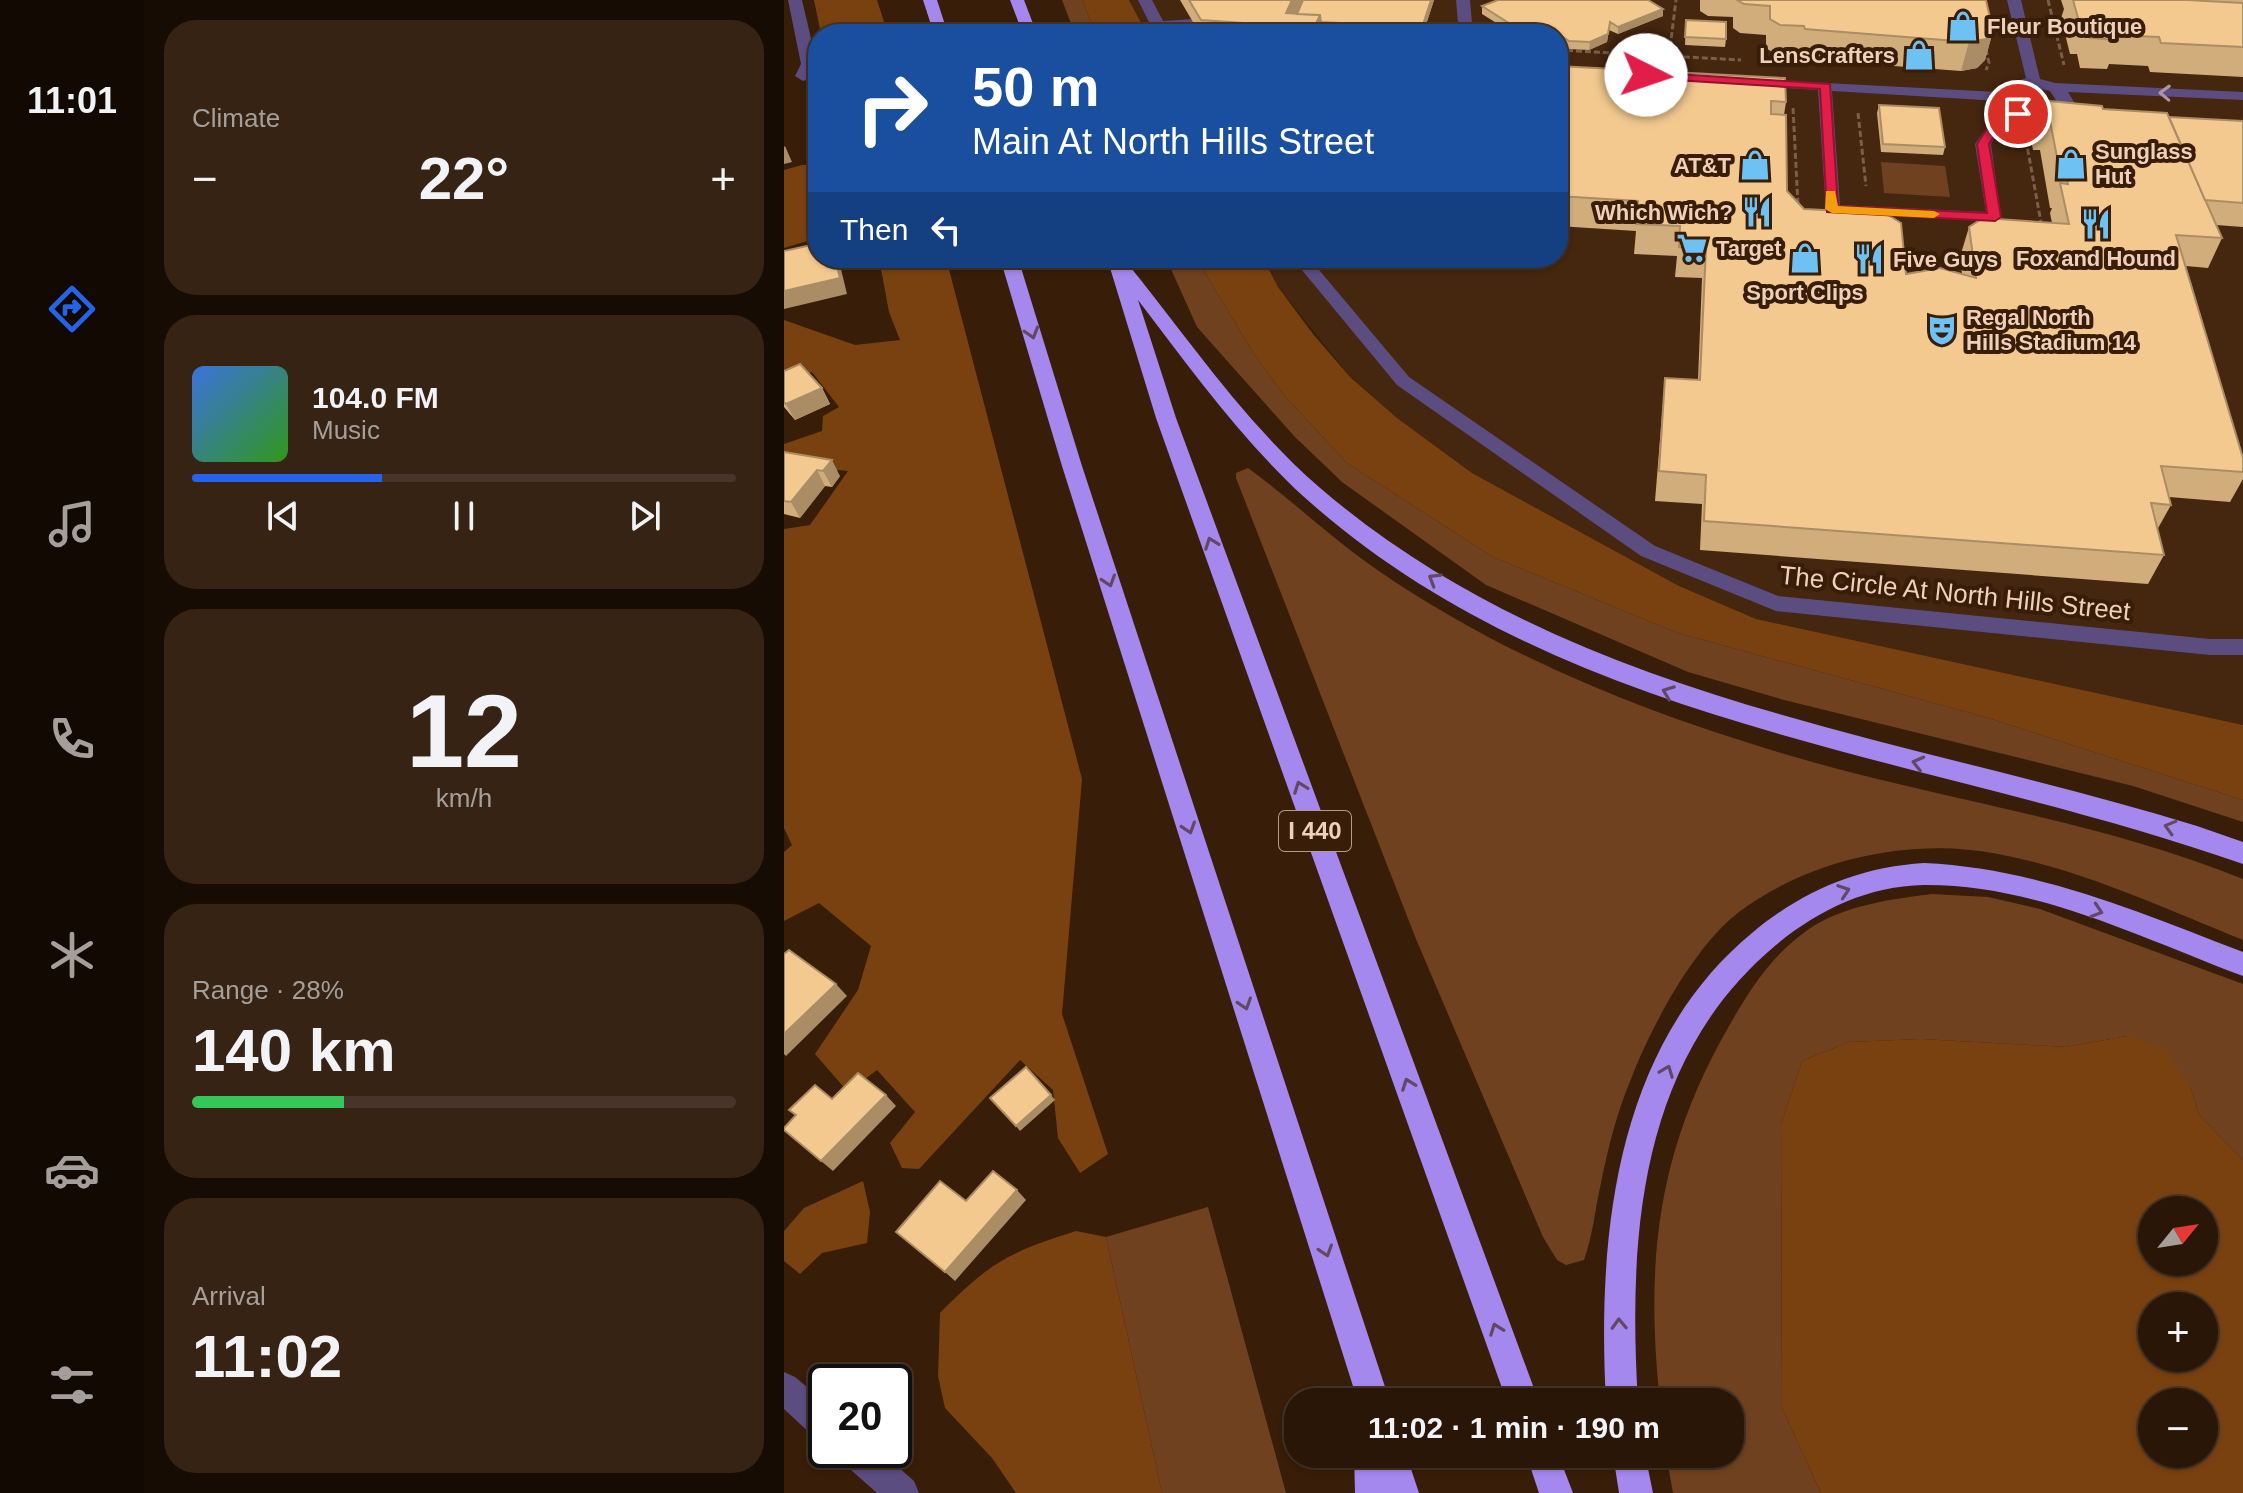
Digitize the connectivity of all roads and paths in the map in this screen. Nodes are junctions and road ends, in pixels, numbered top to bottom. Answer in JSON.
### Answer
{"nodes":[{"id":1,"x":795,"y":0,"type":"edge"},
{"id":2,"x":930,"y":0,"type":"edge"},
{"id":3,"x":1017,"y":0,"type":"edge"},
{"id":4,"x":1145,"y":0,"type":"edge"},
{"id":5,"x":1463,"y":0,"type":"edge"},
{"id":6,"x":1676,"y":0,"type":"edge"},
{"id":7,"x":2014,"y":0,"type":"edge"},
{"id":8,"x":2048,"y":0,"type":"edge"},
{"id":9,"x":1194,"y":23,"type":"edge"},
{"id":10,"x":938,"y":24,"type":"edge"},
{"id":11,"x":1026,"y":24,"type":"edge"},
{"id":12,"x":1157,"y":24,"type":"edge"},
{"id":13,"x":1189,"y":24,"type":"edge"},
{"id":14,"x":1466,"y":24,"type":"edge"},
{"id":15,"x":1669,"y":56,"type":"dead end"},
{"id":16,"x":808,"y":59,"type":"edge"},
{"id":17,"x":808,"y":66,"type":"edge"},
{"id":18,"x":2065,"y":71,"type":"dead end"},
{"id":19,"x":803,"y":76,"type":"dead end"},
{"id":20,"x":1746,"y":81,"type":"edge"},
{"id":21,"x":2034,"y":82,"type":"junction"},
{"id":22,"x":1825,"y":86,"type":"junction"},
{"id":23,"x":2053,"y":87,"type":"junction"},
{"id":24,"x":2243,"y":96,"type":"edge"},
{"id":25,"x":2004,"y":97,"type":"junction"},
{"id":26,"x":1858,"y":110,"type":"dead end"},
{"id":27,"x":2028,"y":113,"type":"junction"},
{"id":28,"x":2052,"y":114,"type":"junction"},
{"id":29,"x":2078,"y":116,"type":"edge"},
{"id":30,"x":1867,"y":195,"type":"dead end"},
{"id":31,"x":1012,"y":268,"type":"edge"},
{"id":32,"x":1118,"y":268,"type":"edge"},
{"id":33,"x":1122,"y":268,"type":"edge"},
{"id":34,"x":1308,"y":268,"type":"edge"},
{"id":35,"x":2243,"y":647,"type":"edge"},
{"id":36,"x":2243,"y":853,"type":"edge"},
{"id":37,"x":2243,"y":964,"type":"edge"},
{"id":38,"x":1364,"y":1370,"type":"junction"},
{"id":39,"x":784,"y":1388,"type":"edge"},
{"id":40,"x":1365,"y":1388,"type":"edge"},
{"id":41,"x":1370,"y":1388,"type":"edge"},
{"id":42,"x":1518,"y":1388,"type":"edge"},
{"id":43,"x":1622,"y":1388,"type":"edge"},
{"id":44,"x":808,"y":1409,"type":"edge"},
{"id":45,"x":874,"y":1468,"type":"edge"},
{"id":46,"x":1371,"y":1468,"type":"edge"},
{"id":47,"x":1394,"y":1468,"type":"edge"},
{"id":48,"x":1547,"y":1468,"type":"edge"},
{"id":49,"x":1632,"y":1468,"type":"edge"},
{"id":50,"x":902,"y":1493,"type":"edge"},
{"id":51,"x":1372,"y":1493,"type":"edge"},
{"id":52,"x":1402,"y":1493,"type":"edge"},
{"id":53,"x":1556,"y":1493,"type":"edge"},
{"id":54,"x":1636,"y":1493,"type":"edge"}],
"edges":[{"from":1,"to":16,"type":"street"},
{"from":2,"to":10,"type":"highway"},
{"from":3,"to":11,"type":"highway"},
{"from":4,"to":12,"type":"lane"},
{"from":5,"to":14,"type":"lane"},
{"from":6,"to":15,"type":"path"},
{"from":7,"to":21,"type":"lane"},
{"from":8,"to":18,"type":"path"},
{"from":9,"to":13,"type":"lane"},
{"from":17,"to":19,"type":"street"},
{"from":20,"to":22,"type":"lane"},
{"from":21,"to":23,"type":"lane"},
{"from":21,"to":25,"type":"lane"},
{"from":22,"to":25,"type":"lane"},
{"from":22,"to":27,"type":"lane"},
{"from":24,"to":23,"type":"lane","one_way":true},
{"from":23,"to":28,"type":"lane"},
{"from":25,"to":27,"type":"lane"},
{"from":26,"to":30,"type":"path"},
{"from":27,"to":28,"type":"lane"},
{"from":28,"to":29,"type":"lane"},
{"from":31,"to":38,"type":"highway","one_way":true},
{"from":42,"to":32,"type":"highway","number":"I 440","one_way":true},
{"from":36,"to":33,"type":"highway","one_way":true},
{"from":34,"to":35,"type":"lane","name":"The Circle At North Hills Street"},
{"from":43,"to":37,"type":"highway","one_way":true},
{"from":38,"to":40,"type":"highway"},
{"from":38,"to":41,"type":"highway"},
{"from":39,"to":44,"type":"street"},
{"from":45,"to":50,"type":"street"},
{"from":46,"to":51,"type":"highway"},
{"from":47,"to":52,"type":"highway"},
{"from":48,"to":53,"type":"highway"},
{"from":49,"to":54,"type":"highway"}]}
